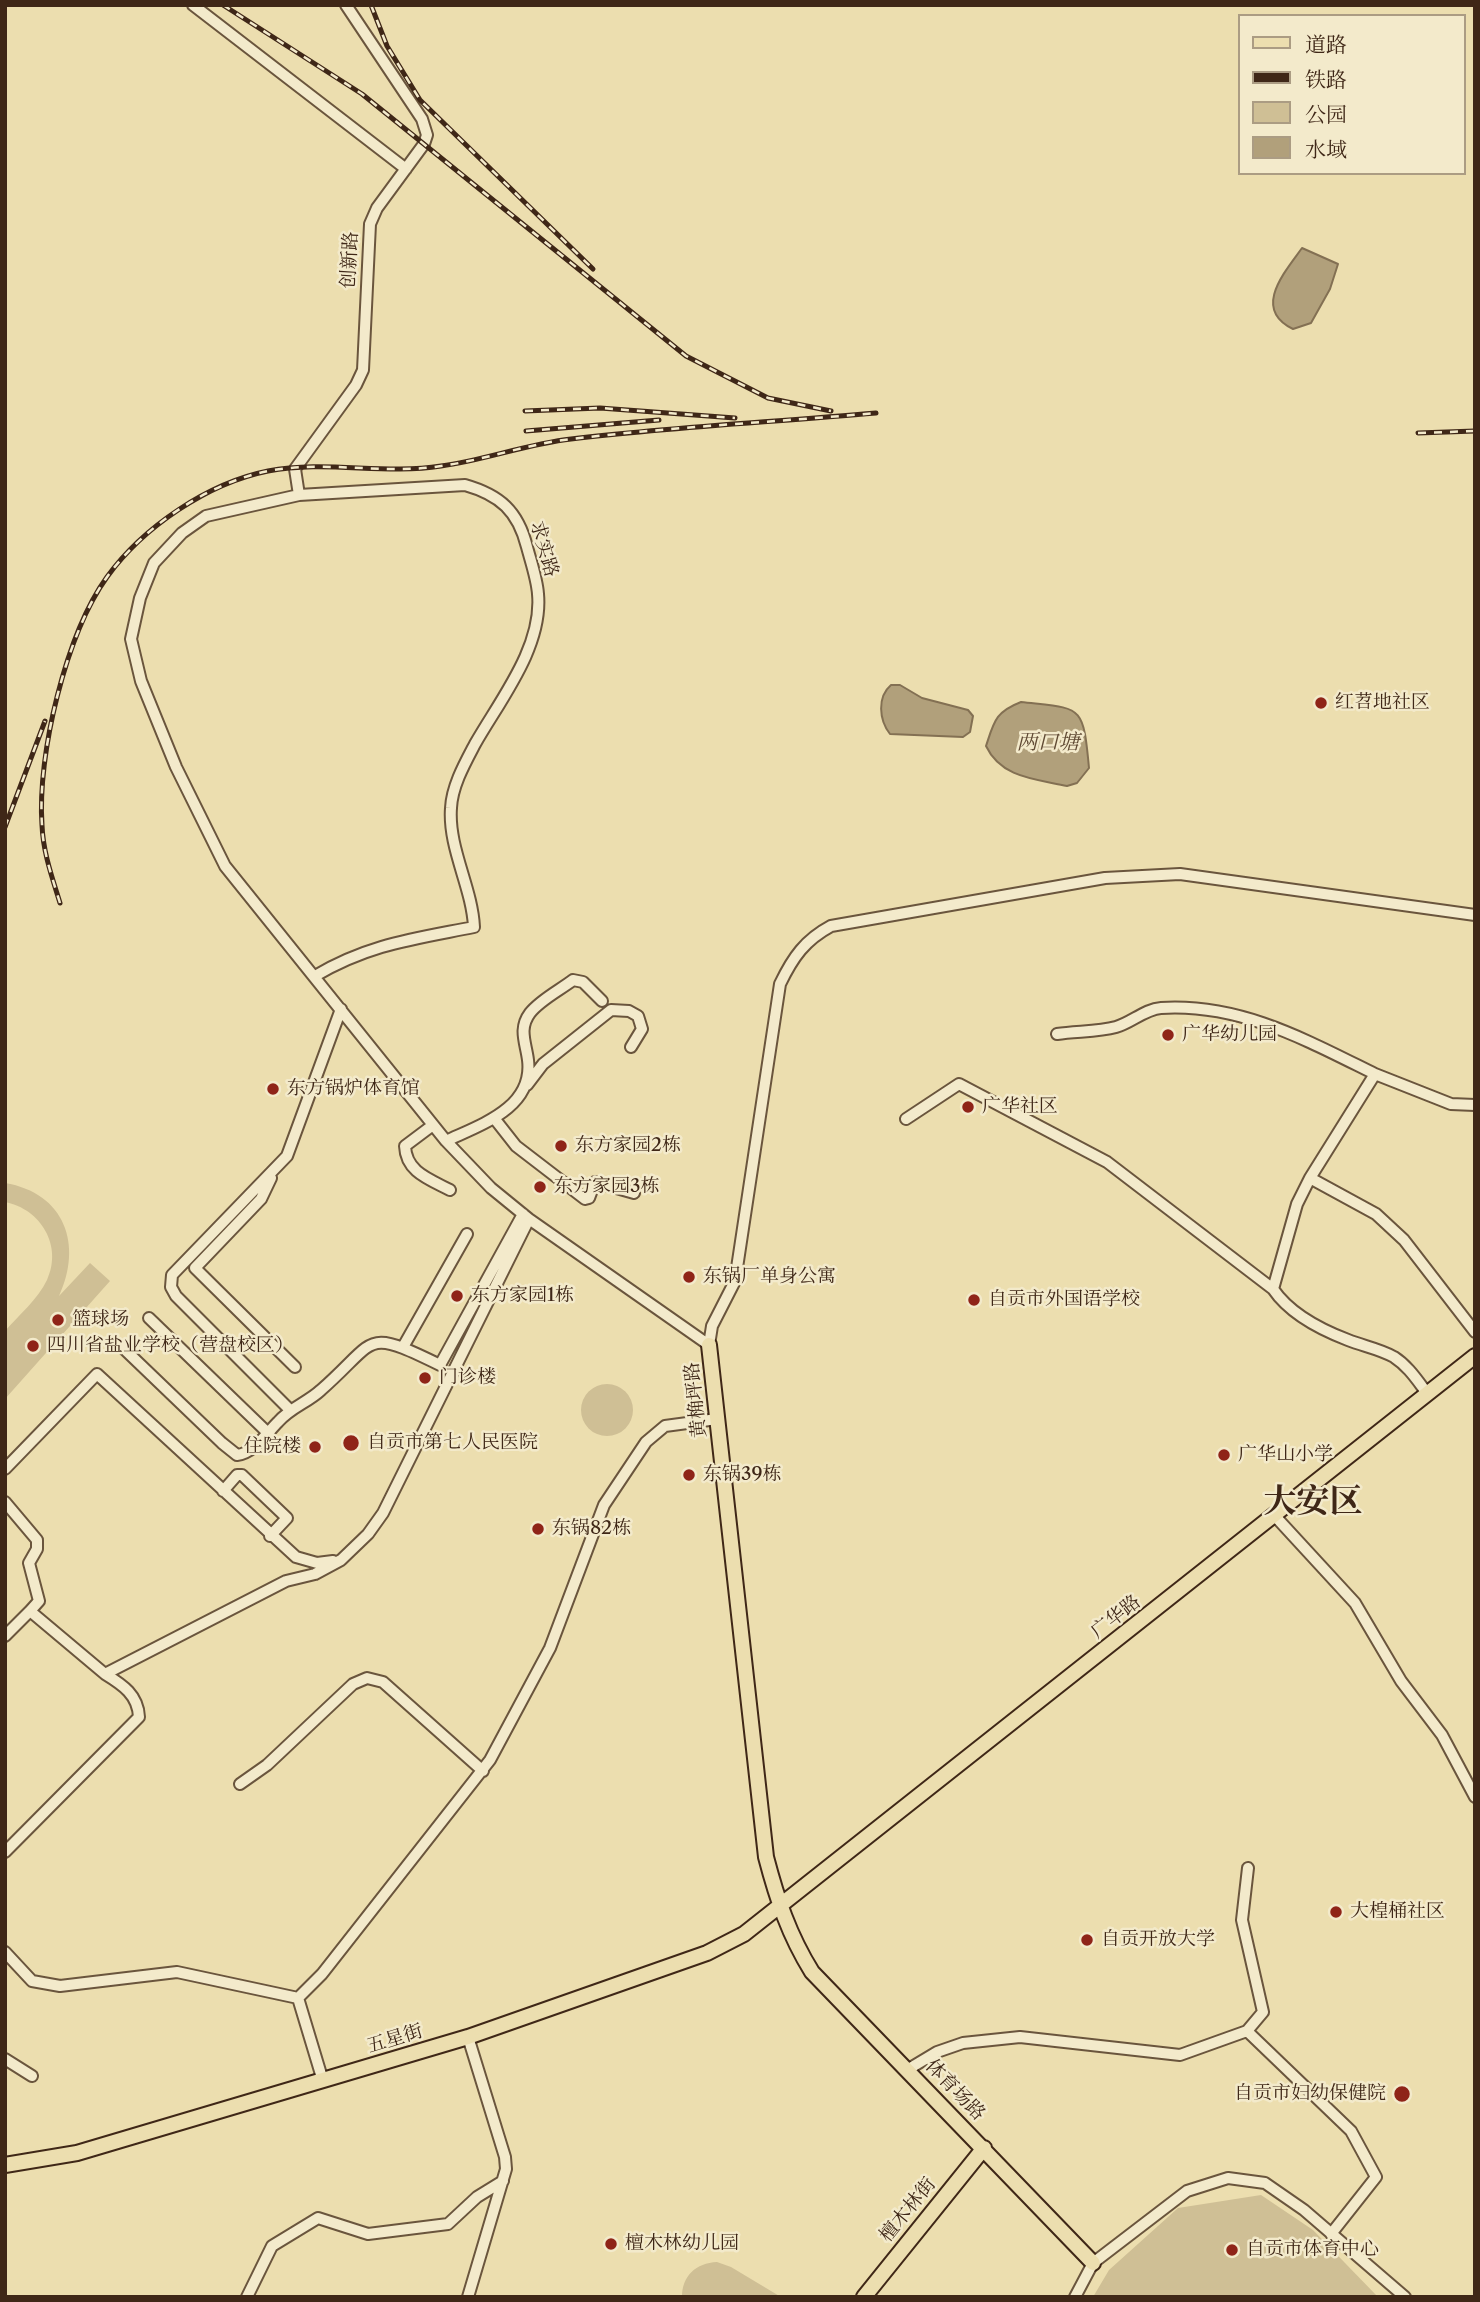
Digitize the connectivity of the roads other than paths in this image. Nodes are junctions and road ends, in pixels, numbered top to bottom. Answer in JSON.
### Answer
{"nodes":[{"id":1,"x":193,"y":5,"type":"edge"},
{"id":2,"x":346,"y":5,"type":"edge"},
{"id":3,"x":406,"y":169,"type":"junction"},
{"id":4,"x":299,"y":495,"type":"junction"},
{"id":5,"x":1475,"y":915,"type":"edge"},
{"id":6,"x":316,"y":976,"type":"junction"},
{"id":7,"x":602,"y":1001,"type":"dead end"},
{"id":8,"x":341,"y":1009,"type":"junction"},
{"id":9,"x":1057,"y":1034,"type":"dead end"},
{"id":10,"x":631,"y":1047,"type":"dead end"},
{"id":11,"x":1375,"y":1074,"type":"junction"},
{"id":12,"x":525,"y":1087,"type":"junction"},
{"id":13,"x":1475,"y":1105,"type":"edge"},
{"id":14,"x":494,"y":1118,"type":"junction"},
{"id":15,"x":906,"y":1119,"type":"dead end"},
{"id":16,"x":433,"y":1125,"type":"junction"},
{"id":17,"x":446,"y":1141,"type":"junction"},
{"id":18,"x":277,"y":1167,"type":"junction"},
{"id":19,"x":1310,"y":1178,"type":"junction"},
{"id":20,"x":450,"y":1190,"type":"dead end"},
{"id":21,"x":634,"y":1193,"type":"dead end"},
{"id":22,"x":526,"y":1217,"type":"junction"},
{"id":23,"x":467,"y":1234,"type":"dead end"},
{"id":24,"x":1273,"y":1289,"type":"junction"},
{"id":25,"x":149,"y":1318,"type":"dead end"},
{"id":26,"x":1475,"y":1332,"type":"edge"},
{"id":27,"x":709,"y":1345,"type":"junction"},
{"id":28,"x":121,"y":1346,"type":"dead end"},
{"id":29,"x":403,"y":1347,"type":"junction"},
{"id":30,"x":1475,"y":1356,"type":"edge"},
{"id":31,"x":295,"y":1367,"type":"dead end"},
{"id":32,"x":1427,"y":1393,"type":"junction"},
{"id":33,"x":289,"y":1409,"type":"junction"},
{"id":34,"x":717,"y":1419,"type":"junction"},
{"id":35,"x":268,"y":1433,"type":"junction"},
{"id":36,"x":5,"y":1469,"type":"edge"},
{"id":37,"x":223,"y":1490,"type":"junction"},
{"id":38,"x":5,"y":1502,"type":"edge"},
{"id":39,"x":1274,"y":1515,"type":"junction"},
{"id":40,"x":270,"y":1536,"type":"junction"},
{"id":41,"x":341,"y":1560,"type":"junction"},
{"id":42,"x":30,"y":1611,"type":"junction"},
{"id":43,"x":5,"y":1636,"type":"edge"},
{"id":44,"x":105,"y":1674,"type":"junction"},
{"id":45,"x":482,"y":1771,"type":"junction"},
{"id":46,"x":240,"y":1784,"type":"dead end"},
{"id":47,"x":1475,"y":1797,"type":"edge"},
{"id":48,"x":5,"y":1852,"type":"edge"},
{"id":49,"x":1248,"y":1868,"type":"dead end"},
{"id":50,"x":779,"y":1906,"type":"junction"},
{"id":51,"x":5,"y":1952,"type":"edge"},
{"id":52,"x":298,"y":1998,"type":"junction"},
{"id":53,"x":1247,"y":2031,"type":"junction"},
{"id":54,"x":468,"y":2037,"type":"junction"},
{"id":55,"x":5,"y":2059,"type":"edge"},
{"id":56,"x":907,"y":2070,"type":"junction"},
{"id":57,"x":32,"y":2076,"type":"dead end"},
{"id":58,"x":323,"y":2081,"type":"junction"},
{"id":59,"x":984,"y":2148,"type":"junction"},
{"id":60,"x":5,"y":2165,"type":"edge"},
{"id":61,"x":503,"y":2181,"type":"junction"},
{"id":62,"x":1331,"y":2234,"type":"junction"},
{"id":63,"x":1093,"y":2263,"type":"junction"},
{"id":64,"x":247,"y":2297,"type":"edge"},
{"id":65,"x":468,"y":2297,"type":"edge"},
{"id":66,"x":864,"y":2297,"type":"edge"},
{"id":67,"x":1075,"y":2297,"type":"edge"},
{"id":68,"x":1405,"y":2297,"type":"edge"}],
"edges":[{"from":1,"to":3,"type":"street"},
{"from":2,"to":3,"type":"street","name":"创新路"},
{"from":3,"to":4,"type":"street","name":"创新路"},
{"from":4,"to":6,"type":"street","name":"求实路"},
{"from":4,"to":6,"type":"street","name":"求实路"},
{"from":5,"to":27,"type":"street"},
{"from":6,"to":8,"type":"street","name":"黄桷坪路"},
{"from":7,"to":12,"type":"street"},
{"from":8,"to":16,"type":"street","name":"黄桷坪路"},
{"from":8,"to":18,"type":"street"},
{"from":9,"to":11,"type":"street"},
{"from":10,"to":12,"type":"street"},
{"from":11,"to":13,"type":"street"},
{"from":11,"to":19,"type":"street"},
{"from":12,"to":14,"type":"street"},
{"from":14,"to":17,"type":"street"},
{"from":14,"to":21,"type":"street"},
{"from":15,"to":24,"type":"street"},
{"from":16,"to":17,"type":"street","name":"黄桷坪路"},
{"from":16,"to":20,"type":"street"},
{"from":17,"to":22,"type":"street","name":"黄桷坪路"},
{"from":18,"to":31,"type":"street"},
{"from":18,"to":33,"type":"street"},
{"from":19,"to":24,"type":"street"},
{"from":19,"to":26,"type":"street"},
{"from":22,"to":27,"type":"street","name":"黄桷坪路"},
{"from":22,"to":29,"type":"street"},
{"from":22,"to":41,"type":"street"},
{"from":23,"to":29,"type":"street"},
{"from":24,"to":32,"type":"street"},
{"from":25,"to":35,"type":"street"},
{"from":27,"to":34,"type":"main road","name":"黄桷坪路"},
{"from":28,"to":35,"type":"street"},
{"from":29,"to":33,"type":"street"},
{"from":30,"to":32,"type":"main road","name":"广华路"},
{"from":32,"to":39,"type":"main road","name":"广华路"},
{"from":33,"to":35,"type":"street"},
{"from":34,"to":45,"type":"street"},
{"from":34,"to":50,"type":"main road","name":"黄桷坪路"},
{"from":36,"to":37,"type":"street"},
{"from":37,"to":40,"type":"street"},
{"from":37,"to":40,"type":"street"},
{"from":38,"to":42,"type":"street"},
{"from":39,"to":47,"type":"street"},
{"from":39,"to":50,"type":"main road","name":"广华路"},
{"from":40,"to":41,"type":"street"},
{"from":41,"to":44,"type":"street"},
{"from":42,"to":43,"type":"street"},
{"from":42,"to":44,"type":"street"},
{"from":44,"to":48,"type":"street"},
{"from":45,"to":46,"type":"street"},
{"from":45,"to":52,"type":"street"},
{"from":49,"to":53,"type":"street"},
{"from":50,"to":54,"type":"main road","name":"五星街"},
{"from":50,"to":56,"type":"main road","name":"体育场路"},
{"from":51,"to":52,"type":"street"},
{"from":52,"to":58,"type":"street"},
{"from":53,"to":56,"type":"street"},
{"from":53,"to":62,"type":"street"},
{"from":54,"to":58,"type":"main road","name":"五星街"},
{"from":54,"to":61,"type":"street"},
{"from":55,"to":57,"type":"street"},
{"from":56,"to":59,"type":"main road","name":"体育场路"},
{"from":58,"to":60,"type":"main road","name":"五星街"},
{"from":59,"to":63,"type":"main road","name":"体育场路"},
{"from":59,"to":66,"type":"main road","name":"檀木林街"},
{"from":61,"to":64,"type":"street"},
{"from":61,"to":65,"type":"street"},
{"from":62,"to":63,"type":"street"},
{"from":62,"to":68,"type":"street"},
{"from":63,"to":67,"type":"street"}]}
